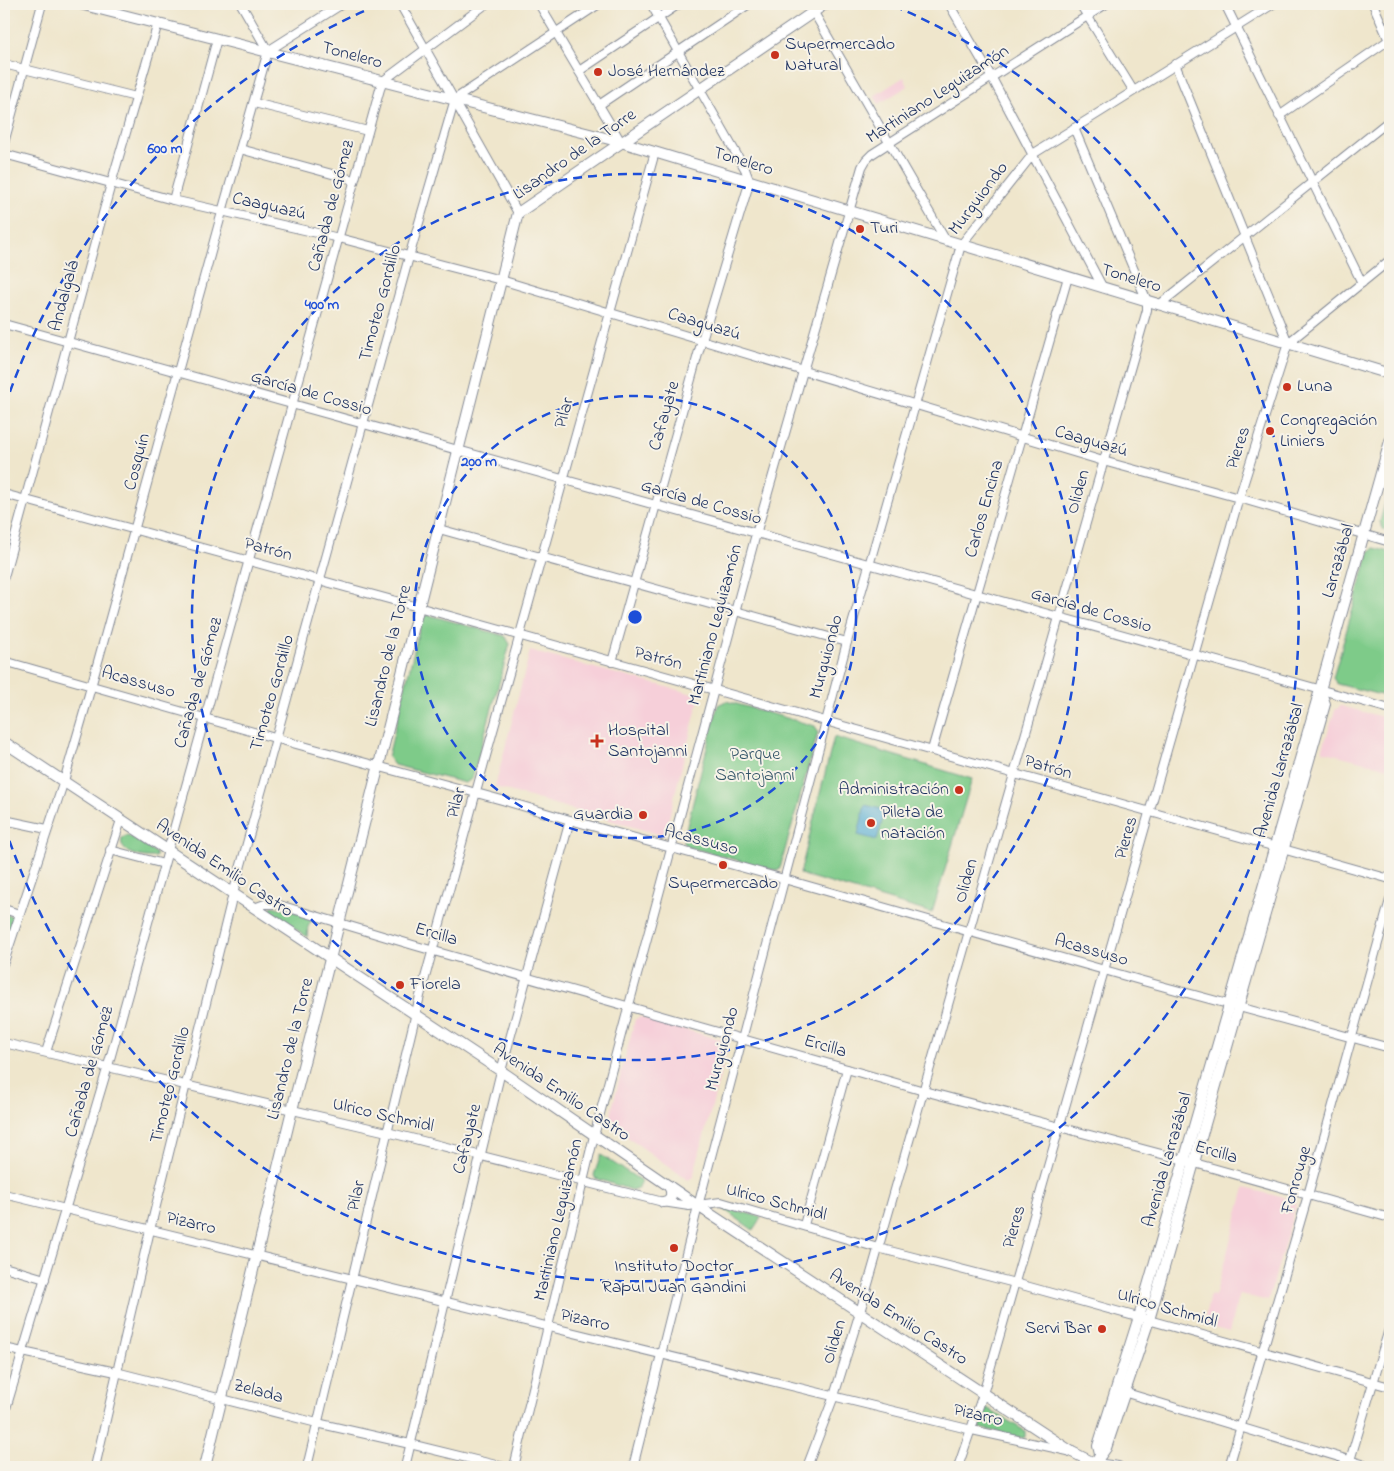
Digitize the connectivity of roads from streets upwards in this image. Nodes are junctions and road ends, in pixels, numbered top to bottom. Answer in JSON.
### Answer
{"nodes":[{"id":1,"x":42,"y":4,"type":"edge"},
{"id":2,"x":80,"y":4,"type":"edge"},
{"id":3,"x":241,"y":4,"type":"edge"},
{"id":4,"x":342,"y":4,"type":"edge"},
{"id":5,"x":400,"y":4,"type":"edge"},
{"id":6,"x":486,"y":4,"type":"edge"},
{"id":7,"x":539,"y":4,"type":"edge"},
{"id":8,"x":599,"y":4,"type":"edge"},
{"id":9,"x":651,"y":4,"type":"edge"},
{"id":10,"x":679,"y":4,"type":"edge"},
{"id":11,"x":749,"y":4,"type":"edge"},
{"id":12,"x":825,"y":4,"type":"edge"},
{"id":13,"x":950,"y":4,"type":"edge"},
{"id":14,"x":1080,"y":4,"type":"edge"},
{"id":15,"x":1106,"y":4,"type":"edge"},
{"id":16,"x":1225,"y":4,"type":"edge"},
{"id":17,"x":1273,"y":4,"type":"edge"},
{"id":18,"x":1373,"y":4,"type":"edge"},
{"id":19,"x":811,"y":8,"type":"edge"},
{"id":20,"x":1088,"y":16,"type":"junction"},
{"id":21,"x":659,"y":18,"type":"junction"},
{"id":22,"x":158,"y":23,"type":"junction"},
{"id":23,"x":1236,"y":27,"type":"junction"},
{"id":24,"x":556,"y":32,"type":"junction"},
{"id":25,"x":218,"y":39,"type":"junction"},
{"id":26,"x":1390,"y":42,"type":"edge"},
{"id":27,"x":425,"y":48,"type":"junction"},
{"id":28,"x":268,"y":51,"type":"junction"},
{"id":29,"x":678,"y":52,"type":"junction"},
{"id":30,"x":4,"y":64,"type":"edge"},
{"id":31,"x":1175,"y":64,"type":"junction"},
{"id":32,"x":25,"y":69,"type":"junction"},
{"id":33,"x":579,"y":71,"type":"junction"},
{"id":34,"x":992,"y":78,"type":"junction"},
{"id":35,"x":383,"y":81,"type":"junction"},
{"id":36,"x":700,"y":89,"type":"junction"},
{"id":37,"x":1133,"y":90,"type":"junction"},
{"id":38,"x":136,"y":97,"type":"junction"},
{"id":39,"x":455,"y":99,"type":"junction"},
{"id":40,"x":254,"y":102,"type":"junction"},
{"id":41,"x":599,"y":105,"type":"junction"},
{"id":42,"x":1279,"y":116,"type":"junction"},
{"id":43,"x":1390,"y":120,"type":"edge"},
{"id":44,"x":1074,"y":128,"type":"junction"},
{"id":45,"x":368,"y":131,"type":"junction"},
{"id":46,"x":621,"y":142,"type":"junction"},
{"id":47,"x":4,"y":143,"type":"edge"},
{"id":48,"x":890,"y":143,"type":"junction"},
{"id":49,"x":240,"y":149,"type":"junction"},
{"id":50,"x":654,"y":152,"type":"junction"},
{"id":51,"x":4,"y":154,"type":"edge"},
{"id":52,"x":1033,"y":154,"type":"junction"},
{"id":53,"x":354,"y":180,"type":"junction"},
{"id":54,"x":749,"y":180,"type":"junction"},
{"id":55,"x":1312,"y":182,"type":"junction"},
{"id":56,"x":111,"y":184,"type":"junction"},
{"id":57,"x":173,"y":200,"type":"junction"},
{"id":58,"x":849,"y":211,"type":"junction"},
{"id":59,"x":222,"y":212,"type":"junction"},
{"id":60,"x":518,"y":213,"type":"junction"},
{"id":61,"x":1244,"y":237,"type":"junction"},
{"id":62,"x":339,"y":238,"type":"junction"},
{"id":63,"x":946,"y":241,"type":"junction"},
{"id":64,"x":961,"y":245,"type":"junction"},
{"id":65,"x":409,"y":257,"type":"junction"},
{"id":66,"x":1390,"y":260,"type":"edge"},
{"id":67,"x":1068,"y":277,"type":"junction"},
{"id":68,"x":501,"y":280,"type":"junction"},
{"id":69,"x":1362,"y":283,"type":"junction"},
{"id":70,"x":1103,"y":288,"type":"junction"},
{"id":71,"x":1148,"y":301,"type":"junction"},
{"id":72,"x":1159,"y":304,"type":"junction"},
{"id":73,"x":609,"y":312,"type":"junction"},
{"id":74,"x":4,"y":324,"type":"edge"},
{"id":75,"x":702,"y":340,"type":"junction"},
{"id":76,"x":68,"y":342,"type":"junction"},
{"id":77,"x":1288,"y":343,"type":"junction"},
{"id":78,"x":804,"y":370,"type":"junction"},
{"id":79,"x":178,"y":373,"type":"junction"},
{"id":80,"x":1390,"y":374,"type":"edge"},
{"id":81,"x":915,"y":404,"type":"junction"},
{"id":82,"x":292,"y":405,"type":"junction"},
{"id":83,"x":364,"y":424,"type":"junction"},
{"id":84,"x":1022,"y":436,"type":"junction"},
{"id":85,"x":1390,"y":442,"type":"edge"},
{"id":86,"x":458,"y":451,"type":"junction"},
{"id":87,"x":1103,"y":461,"type":"junction"},
{"id":88,"x":562,"y":480,"type":"junction"},
{"id":89,"x":4,"y":494,"type":"edge"},
{"id":90,"x":1239,"y":498,"type":"junction"},
{"id":91,"x":24,"y":500,"type":"junction"},
{"id":92,"x":655,"y":505,"type":"junction"},
{"id":93,"x":439,"y":529,"type":"junction"},
{"id":94,"x":135,"y":530,"type":"junction"},
{"id":95,"x":756,"y":534,"type":"junction"},
{"id":96,"x":1364,"y":534,"type":"junction"},
{"id":97,"x":1390,"y":542,"type":"edge"},
{"id":98,"x":541,"y":558,"type":"junction"},
{"id":99,"x":249,"y":561,"type":"junction"},
{"id":100,"x":868,"y":565,"type":"junction"},
{"id":101,"x":4,"y":572,"type":"edge"},
{"id":102,"x":320,"y":580,"type":"junction"},
{"id":103,"x":634,"y":582,"type":"junction"},
{"id":104,"x":976,"y":594,"type":"junction"},
{"id":105,"x":418,"y":607,"type":"junction"},
{"id":106,"x":736,"y":610,"type":"junction"},
{"id":107,"x":1058,"y":618,"type":"junction"},
{"id":108,"x":519,"y":635,"type":"junction"},
{"id":109,"x":847,"y":642,"type":"junction"},
{"id":110,"x":1194,"y":655,"type":"junction"},
{"id":111,"x":4,"y":661,"type":"edge"},
{"id":112,"x":612,"y":662,"type":"junction"},
{"id":113,"x":91,"y":686,"type":"junction"},
{"id":114,"x":714,"y":690,"type":"junction"},
{"id":115,"x":1320,"y":690,"type":"junction"},
{"id":116,"x":1390,"y":709,"type":"edge"},
{"id":117,"x":205,"y":718,"type":"junction"},
{"id":118,"x":826,"y":720,"type":"junction"},
{"id":119,"x":277,"y":738,"type":"junction"},
{"id":120,"x":4,"y":742,"type":"edge"},
{"id":121,"x":932,"y":750,"type":"junction"},
{"id":122,"x":378,"y":766,"type":"junction"},
{"id":123,"x":1014,"y":773,"type":"junction"},
{"id":124,"x":64,"y":781,"type":"junction"},
{"id":125,"x":475,"y":793,"type":"junction"},
{"id":126,"x":1150,"y":812,"type":"junction"},
{"id":127,"x":4,"y":820,"type":"edge"},
{"id":128,"x":121,"y":820,"type":"junction"},
{"id":129,"x":570,"y":820,"type":"junction"},
{"id":130,"x":47,"y":829,"type":"junction"},
{"id":131,"x":671,"y":848,"type":"junction"},
{"id":132,"x":1279,"y":848,"type":"junction"},
{"id":133,"x":110,"y":850,"type":"junction"},
{"id":134,"x":167,"y":851,"type":"junction"},
{"id":135,"x":164,"y":864,"type":"junction"},
{"id":136,"x":784,"y":879,"type":"junction"},
{"id":137,"x":1390,"y":879,"type":"edge"},
{"id":138,"x":233,"y":894,"type":"junction"},
{"id":139,"x":1390,"y":900,"type":"edge"},
{"id":140,"x":254,"y":908,"type":"junction"},
{"id":141,"x":4,"y":909,"type":"edge"},
{"id":142,"x":19,"y":914,"type":"junction"},
{"id":143,"x":339,"y":922,"type":"junction"},
{"id":144,"x":968,"y":933,"type":"junction"},
{"id":145,"x":433,"y":950,"type":"junction"},
{"id":146,"x":4,"y":957,"type":"edge"},
{"id":147,"x":330,"y":959,"type":"junction"},
{"id":148,"x":1105,"y":970,"type":"junction"},
{"id":149,"x":527,"y":976,"type":"junction"},
{"id":150,"x":629,"y":1005,"type":"junction"},
{"id":151,"x":1234,"y":1005,"type":"junction"},
{"id":152,"x":416,"y":1015,"type":"junction"},
{"id":153,"x":742,"y":1038,"type":"junction"},
{"id":154,"x":1352,"y":1038,"type":"junction"},
{"id":155,"x":4,"y":1043,"type":"edge"},
{"id":156,"x":1390,"y":1048,"type":"edge"},
{"id":157,"x":46,"y":1052,"type":"junction"},
{"id":158,"x":108,"y":1066,"type":"junction"},
{"id":159,"x":847,"y":1069,"type":"junction"},
{"id":160,"x":501,"y":1071,"type":"junction"},
{"id":161,"x":187,"y":1085,"type":"junction"},
{"id":162,"x":924,"y":1090,"type":"junction"},
{"id":163,"x":292,"y":1110,"type":"junction"},
{"id":164,"x":1059,"y":1126,"type":"junction"},
{"id":165,"x":387,"y":1132,"type":"junction"},
{"id":166,"x":594,"y":1136,"type":"junction"},
{"id":167,"x":480,"y":1155,"type":"junction"},
{"id":168,"x":1190,"y":1162,"type":"junction"},
{"id":169,"x":583,"y":1182,"type":"junction"},
{"id":170,"x":669,"y":1186,"type":"junction"},
{"id":171,"x":4,"y":1194,"type":"edge"},
{"id":172,"x":1308,"y":1195,"type":"junction"},
{"id":173,"x":663,"y":1202,"type":"junction"},
{"id":174,"x":698,"y":1206,"type":"junction"},
{"id":175,"x":65,"y":1208,"type":"junction"},
{"id":176,"x":1390,"y":1218,"type":"edge"},
{"id":177,"x":804,"y":1225,"type":"junction"},
{"id":178,"x":150,"y":1230,"type":"junction"},
{"id":179,"x":878,"y":1248,"type":"junction"},
{"id":180,"x":257,"y":1254,"type":"junction"},
{"id":181,"x":4,"y":1267,"type":"edge"},
{"id":182,"x":353,"y":1278,"type":"junction"},
{"id":183,"x":45,"y":1279,"type":"junction"},
{"id":184,"x":1015,"y":1283,"type":"junction"},
{"id":185,"x":444,"y":1301,"type":"junction"},
{"id":186,"x":860,"y":1312,"type":"junction"},
{"id":187,"x":1144,"y":1318,"type":"junction"},
{"id":188,"x":1390,"y":1326,"type":"edge"},
{"id":189,"x":549,"y":1328,"type":"junction"},
{"id":190,"x":4,"y":1348,"type":"edge"},
{"id":191,"x":1263,"y":1352,"type":"junction"},
{"id":192,"x":23,"y":1353,"type":"junction"},
{"id":193,"x":661,"y":1354,"type":"junction"},
{"id":194,"x":116,"y":1372,"type":"junction"},
{"id":195,"x":1374,"y":1383,"type":"junction"},
{"id":196,"x":1390,"y":1387,"type":"edge"},
{"id":197,"x":1121,"y":1391,"type":"junction"},
{"id":198,"x":983,"y":1394,"type":"junction"},
{"id":199,"x":834,"y":1396,"type":"junction"},
{"id":200,"x":222,"y":1398,"type":"junction"},
{"id":201,"x":4,"y":1415,"type":"edge"},
{"id":202,"x":317,"y":1423,"type":"junction"},
{"id":203,"x":1241,"y":1428,"type":"junction"},
{"id":204,"x":972,"y":1430,"type":"junction"},
{"id":205,"x":410,"y":1444,"type":"junction"},
{"id":206,"x":1072,"y":1452,"type":"junction"},
{"id":207,"x":1099,"y":1464,"type":"edge"},
{"id":208,"x":1349,"y":1464,"type":"edge"},
{"id":209,"x":95,"y":1467,"type":"edge"},
{"id":210,"x":205,"y":1467,"type":"edge"},
{"id":211,"x":307,"y":1467,"type":"edge"},
{"id":212,"x":405,"y":1467,"type":"edge"},
{"id":213,"x":504,"y":1467,"type":"edge"},
{"id":214,"x":514,"y":1467,"type":"edge"},
{"id":215,"x":633,"y":1467,"type":"edge"},
{"id":216,"x":807,"y":1467,"type":"edge"},
{"id":217,"x":958,"y":1467,"type":"edge"},
{"id":218,"x":1118,"y":1467,"type":"edge"},
{"id":219,"x":1229,"y":1467,"type":"edge"},
{"id":220,"x":1372,"y":1467,"type":"edge"}],
"edges":[{"from":1,"to":32,"type":"street"},
{"from":2,"to":22,"type":"street","name":"Tonelero"},
{"from":3,"to":28,"type":"street"},
{"from":4,"to":28,"type":"street"},
{"from":5,"to":27,"type":"street"},
{"from":6,"to":27,"type":"street"},
{"from":7,"to":24,"type":"street"},
{"from":8,"to":24,"type":"street"},
{"from":9,"to":21,"type":"street"},
{"from":10,"to":21,"type":"street"},
{"from":11,"to":29,"type":"street"},
{"from":12,"to":19,"type":"street","name":"Lisandro de la Torre"},
{"from":13,"to":34,"type":"street"},
{"from":14,"to":20,"type":"street"},
{"from":15,"to":20,"type":"street","name":"Martiniano Leguizamón"},
{"from":16,"to":23,"type":"street"},
{"from":17,"to":23,"type":"street","name":"Murguiondo"},
{"from":18,"to":26,"type":"street"},
{"from":19,"to":36,"type":"street","name":"Lisandro de la Torre"},
{"from":19,"to":48,"type":"street"},
{"from":20,"to":34,"type":"street","name":"Martiniano Leguizamón"},
{"from":20,"to":37,"type":"street"},
{"from":21,"to":29,"type":"street"},
{"from":21,"to":33,"type":"street"},
{"from":22,"to":25,"type":"street","name":"Tonelero"},
{"from":22,"to":38,"type":"street","name":"Andalgalá"},
{"from":23,"to":31,"type":"street","name":"Murguiondo"},
{"from":23,"to":42,"type":"street"},
{"from":24,"to":33,"type":"street"},
{"from":24,"to":39,"type":"street"},
{"from":25,"to":28,"type":"street","name":"Tonelero"},
{"from":25,"to":57,"type":"street"},
{"from":26,"to":42,"type":"street"},
{"from":27,"to":35,"type":"street"},
{"from":27,"to":39,"type":"street"},
{"from":28,"to":35,"type":"street","name":"Tonelero"},
{"from":28,"to":40,"type":"street","name":"Cosquín"},
{"from":29,"to":36,"type":"street"},
{"from":29,"to":41,"type":"street"},
{"from":30,"to":32,"type":"street"},
{"from":31,"to":37,"type":"street","name":"Murguiondo"},
{"from":31,"to":61,"type":"street"},
{"from":32,"to":38,"type":"street"},
{"from":32,"to":47,"type":"street"},
{"from":33,"to":41,"type":"street"},
{"from":34,"to":48,"type":"street","name":"Martiniano Leguizamón"},
{"from":34,"to":52,"type":"street"},
{"from":35,"to":39,"type":"street","name":"Tonelero"},
{"from":35,"to":45,"type":"street","name":"Cañada de Gómez"},
{"from":36,"to":46,"type":"street","name":"Lisandro de la Torre"},
{"from":36,"to":54,"type":"street"},
{"from":37,"to":44,"type":"street","name":"Murguiondo"},
{"from":38,"to":56,"type":"street","name":"Andalgalá"},
{"from":39,"to":46,"type":"street","name":"Tonelero"},
{"from":39,"to":60,"type":"street"},
{"from":39,"to":65,"type":"street","name":"Timoteo Gordillo"},
{"from":40,"to":45,"type":"street"},
{"from":40,"to":49,"type":"street","name":"Cosquín"},
{"from":41,"to":46,"type":"street"},
{"from":42,"to":55,"type":"street"},
{"from":43,"to":55,"type":"street"},
{"from":44,"to":52,"type":"street","name":"Murguiondo"},
{"from":44,"to":71,"type":"street"},
{"from":45,"to":53,"type":"street","name":"Cañada de Gómez"},
{"from":46,"to":50,"type":"street","name":"Tonelero"},
{"from":46,"to":60,"type":"street","name":"Lisandro de la Torre"},
{"from":48,"to":58,"type":"street","name":"Martiniano Leguizamón"},
{"from":48,"to":63,"type":"street"},
{"from":49,"to":53,"type":"street"},
{"from":49,"to":59,"type":"street","name":"Cosquín"},
{"from":50,"to":54,"type":"street","name":"Tonelero"},
{"from":50,"to":73,"type":"street","name":"Pilar"},
{"from":51,"to":56,"type":"street","name":"Caaguazú"},
{"from":52,"to":64,"type":"street","name":"Murguiondo"},
{"from":52,"to":70,"type":"street"},
{"from":53,"to":62,"type":"street","name":"Cañada de Gómez"},
{"from":54,"to":58,"type":"street","name":"Tonelero"},
{"from":54,"to":75,"type":"street","name":"Cafayate"},
{"from":55,"to":61,"type":"street"},
{"from":55,"to":69,"type":"street"},
{"from":56,"to":57,"type":"street","name":"Caaguazú"},
{"from":56,"to":76,"type":"street","name":"Andalgalá"},
{"from":57,"to":59,"type":"street","name":"Caaguazú"},
{"from":58,"to":63,"type":"street","name":"Tonelero"},
{"from":58,"to":78,"type":"street","name":"Martiniano Leguizamón"},
{"from":59,"to":62,"type":"street","name":"Caaguazú"},
{"from":59,"to":79,"type":"street","name":"Cosquín"},
{"from":60,"to":68,"type":"street","name":"Lisandro de la Torre"},
{"from":61,"to":72,"type":"street"},
{"from":61,"to":77,"type":"street"},
{"from":62,"to":65,"type":"street","name":"Caaguazú"},
{"from":62,"to":82,"type":"street","name":"Cañada de Gómez"},
{"from":63,"to":64,"type":"street","name":"Tonelero"},
{"from":64,"to":67,"type":"street","name":"Tonelero"},
{"from":64,"to":81,"type":"street","name":"Murguiondo"},
{"from":65,"to":68,"type":"street","name":"Caaguazú"},
{"from":65,"to":83,"type":"street","name":"Timoteo Gordillo"},
{"from":66,"to":69,"type":"street"},
{"from":67,"to":70,"type":"street","name":"Tonelero"},
{"from":67,"to":84,"type":"street","name":"Carlos Encina"},
{"from":68,"to":73,"type":"street","name":"Caaguazú"},
{"from":68,"to":86,"type":"street","name":"Lisandro de la Torre"},
{"from":69,"to":77,"type":"street"},
{"from":70,"to":71,"type":"street","name":"Tonelero"},
{"from":71,"to":72,"type":"street","name":"Tonelero"},
{"from":71,"to":87,"type":"street","name":"Oliden"},
{"from":72,"to":77,"type":"street","name":"Tonelero"},
{"from":73,"to":75,"type":"street","name":"Caaguazú"},
{"from":73,"to":88,"type":"street","name":"Pilar"},
{"from":74,"to":76,"type":"street","name":"García de Cossio"},
{"from":75,"to":78,"type":"street","name":"Caaguazú"},
{"from":75,"to":92,"type":"street","name":"Cafayate"},
{"from":76,"to":79,"type":"street","name":"García de Cossio"},
{"from":76,"to":91,"type":"street","name":"Andalgalá"},
{"from":77,"to":80,"type":"street","name":"Tonelero"},
{"from":77,"to":90,"type":"street","name":"Pieres"},
{"from":78,"to":81,"type":"street","name":"Caaguazú"},
{"from":78,"to":95,"type":"street","name":"Martiniano Leguizamón"},
{"from":79,"to":82,"type":"street","name":"García de Cossio"},
{"from":79,"to":94,"type":"street","name":"Cosquín"},
{"from":81,"to":84,"type":"street","name":"Caaguazú"},
{"from":81,"to":100,"type":"street","name":"Murguiondo"},
{"from":82,"to":83,"type":"street","name":"García de Cossio"},
{"from":82,"to":99,"type":"street","name":"Cañada de Gómez"},
{"from":83,"to":86,"type":"street","name":"García de Cossio"},
{"from":83,"to":102,"type":"street","name":"Timoteo Gordillo"},
{"from":84,"to":87,"type":"street","name":"Caaguazú"},
{"from":84,"to":104,"type":"street","name":"Carlos Encina"},
{"from":85,"to":96,"type":"street","name":"Larrazábal"},
{"from":86,"to":88,"type":"street","name":"García de Cossio"},
{"from":86,"to":93,"type":"street","name":"Lisandro de la Torre"},
{"from":87,"to":90,"type":"street","name":"Caaguazú"},
{"from":87,"to":107,"type":"street","name":"Oliden"},
{"from":88,"to":92,"type":"street","name":"García de Cossio"},
{"from":88,"to":98,"type":"street","name":"Pilar"},
{"from":89,"to":91,"type":"street","name":"Patrón"},
{"from":90,"to":96,"type":"street","name":"Caaguazú"},
{"from":90,"to":110,"type":"street","name":"Pieres"},
{"from":91,"to":94,"type":"street","name":"Patrón"},
{"from":91,"to":101,"type":"street","name":"Andalgalá"},
{"from":92,"to":95,"type":"street","name":"García de Cossio"},
{"from":92,"to":103,"type":"street","name":"Cafayate"},
{"from":93,"to":98,"type":"street"},
{"from":93,"to":105,"type":"street","name":"Lisandro de la Torre"},
{"from":94,"to":99,"type":"street","name":"Patrón"},
{"from":94,"to":113,"type":"street","name":"Cosquín"},
{"from":95,"to":100,"type":"street","name":"García de Cossio"},
{"from":95,"to":106,"type":"street","name":"Martiniano Leguizamón"},
{"from":96,"to":97,"type":"street","name":"Caaguazú"},
{"from":96,"to":115,"type":"street","name":"Larrazábal"},
{"from":98,"to":103,"type":"street"},
{"from":98,"to":108,"type":"street","name":"Pilar"},
{"from":99,"to":102,"type":"street","name":"Patrón"},
{"from":99,"to":117,"type":"street","name":"Cañada de Gómez"},
{"from":100,"to":104,"type":"street","name":"García de Cossio"},
{"from":100,"to":109,"type":"street","name":"Murguiondo"},
{"from":102,"to":105,"type":"street","name":"Patrón"},
{"from":102,"to":119,"type":"street","name":"Timoteo Gordillo"},
{"from":103,"to":106,"type":"street"},
{"from":103,"to":112,"type":"street","name":"Cafayate"},
{"from":104,"to":107,"type":"street","name":"García de Cossio"},
{"from":104,"to":121,"type":"street","name":"Carlos Encina"},
{"from":105,"to":108,"type":"street","name":"Patrón"},
{"from":105,"to":122,"type":"street","name":"Lisandro de la Torre"},
{"from":106,"to":109,"type":"street"},
{"from":106,"to":114,"type":"street","name":"Martiniano Leguizamón"},
{"from":107,"to":110,"type":"street","name":"García de Cossio"},
{"from":107,"to":123,"type":"street","name":"Oliden"},
{"from":108,"to":112,"type":"street","name":"Patrón"},
{"from":108,"to":125,"type":"street","name":"Pilar"},
{"from":109,"to":118,"type":"street","name":"Murguiondo"},
{"from":110,"to":115,"type":"street","name":"García de Cossio"},
{"from":110,"to":126,"type":"street","name":"Pieres"},
{"from":111,"to":113,"type":"street","name":"Acassuso"},
{"from":112,"to":114,"type":"street","name":"Patrón"},
{"from":113,"to":117,"type":"street","name":"Acassuso"},
{"from":113,"to":124,"type":"street","name":"Cosquín"},
{"from":114,"to":118,"type":"street","name":"Patrón"},
{"from":114,"to":131,"type":"street","name":"Martiniano Leguizamón"},
{"from":115,"to":116,"type":"street","name":"García de Cossio"},
{"from":115,"to":132,"type":"street","name":"Avenida Larrazábal"},
{"from":117,"to":119,"type":"street","name":"Acassuso"},
{"from":117,"to":134,"type":"street","name":"Cañada de Gómez"},
{"from":118,"to":121,"type":"street","name":"Patrón"},
{"from":118,"to":136,"type":"street","name":"Murguiondo"},
{"from":119,"to":122,"type":"street","name":"Acassuso"},
{"from":119,"to":138,"type":"street","name":"Timoteo Gordillo"},
{"from":120,"to":124,"type":"street","name":"Avenida Emilio Castro"},
{"from":121,"to":123,"type":"street","name":"Patrón"},
{"from":122,"to":125,"type":"street","name":"Acassuso"},
{"from":122,"to":143,"type":"street","name":"Lisandro de la Torre"},
{"from":123,"to":126,"type":"street","name":"Patrón"},
{"from":123,"to":144,"type":"street","name":"Oliden"},
{"from":124,"to":128,"type":"street","name":"Avenida Emilio Castro"},
{"from":124,"to":130,"type":"street","name":"Cosquín"},
{"from":125,"to":129,"type":"street","name":"Acassuso"},
{"from":125,"to":145,"type":"street","name":"Pilar"},
{"from":126,"to":132,"type":"street","name":"Patrón"},
{"from":126,"to":148,"type":"street","name":"Pieres"},
{"from":127,"to":130,"type":"street"},
{"from":128,"to":133,"type":"street"},
{"from":128,"to":134,"type":"street","name":"Avenida Emilio Castro"},
{"from":129,"to":131,"type":"street","name":"Acassuso"},
{"from":129,"to":149,"type":"street","name":"Cafayate"},
{"from":130,"to":142,"type":"street","name":"Cosquín"},
{"from":131,"to":136,"type":"street","name":"Acassuso"},
{"from":131,"to":150,"type":"street","name":"Martiniano Leguizamón"},
{"from":132,"to":137,"type":"street","name":"Patrón"},
{"from":132,"to":151,"type":"street","name":"Avenida Larrazábal"},
{"from":133,"to":135,"type":"street"},
{"from":133,"to":157,"type":"street"},
{"from":134,"to":135,"type":"street","name":"Cañada de Gómez"},
{"from":134,"to":138,"type":"street","name":"Avenida Emilio Castro"},
{"from":135,"to":158,"type":"street","name":"Cañada de Gómez"},
{"from":136,"to":144,"type":"street","name":"Acassuso"},
{"from":136,"to":153,"type":"street","name":"Murguiondo"},
{"from":138,"to":140,"type":"street","name":"Avenida Emilio Castro"},
{"from":138,"to":161,"type":"street","name":"Timoteo Gordillo"},
{"from":139,"to":154,"type":"street","name":"Fonrouge"},
{"from":140,"to":143,"type":"street","name":"Ercilla"},
{"from":140,"to":147,"type":"street","name":"Avenida Emilio Castro"},
{"from":141,"to":142,"type":"street"},
{"from":142,"to":146,"type":"street","name":"Cosquín"},
{"from":143,"to":145,"type":"street","name":"Ercilla"},
{"from":143,"to":147,"type":"street","name":"Lisandro de la Torre"},
{"from":144,"to":148,"type":"street","name":"Acassuso"},
{"from":144,"to":162,"type":"street","name":"Oliden"},
{"from":145,"to":149,"type":"street","name":"Ercilla"},
{"from":145,"to":152,"type":"street","name":"Pilar"},
{"from":147,"to":152,"type":"street","name":"Avenida Emilio Castro"},
{"from":147,"to":163,"type":"street","name":"Lisandro de la Torre"},
{"from":148,"to":151,"type":"street","name":"Acassuso"},
{"from":148,"to":164,"type":"street","name":"Pieres"},
{"from":149,"to":150,"type":"street","name":"Ercilla"},
{"from":149,"to":160,"type":"street","name":"Cafayate"},
{"from":150,"to":153,"type":"street","name":"Ercilla"},
{"from":150,"to":166,"type":"street","name":"Martiniano Leguizamón"},
{"from":151,"to":154,"type":"street","name":"Acassuso"},
{"from":151,"to":168,"type":"street","name":"Avenida Larrazábal"},
{"from":152,"to":160,"type":"street","name":"Avenida Emilio Castro"},
{"from":152,"to":165,"type":"street","name":"Pilar"},
{"from":153,"to":159,"type":"street","name":"Ercilla"},
{"from":153,"to":174,"type":"street","name":"Murguiondo"},
{"from":154,"to":156,"type":"street","name":"Acassuso"},
{"from":154,"to":172,"type":"street","name":"Fonrouge"},
{"from":155,"to":157,"type":"street","name":"Ulrico Schmidl"},
{"from":157,"to":158,"type":"street","name":"Ulrico Schmidl"},
{"from":158,"to":161,"type":"street","name":"Ulrico Schmidl"},
{"from":158,"to":175,"type":"street","name":"Cañada de Gómez"},
{"from":159,"to":162,"type":"street","name":"Ercilla"},
{"from":159,"to":177,"type":"street"},
{"from":160,"to":166,"type":"street","name":"Avenida Emilio Castro"},
{"from":160,"to":167,"type":"street","name":"Cafayate"},
{"from":161,"to":163,"type":"street","name":"Ulrico Schmidl"},
{"from":161,"to":178,"type":"street","name":"Timoteo Gordillo"},
{"from":162,"to":164,"type":"street","name":"Ercilla"},
{"from":162,"to":179,"type":"street","name":"Oliden"},
{"from":163,"to":165,"type":"street","name":"Ulrico Schmidl"},
{"from":163,"to":180,"type":"street","name":"Lisandro de la Torre"},
{"from":164,"to":168,"type":"street","name":"Ercilla"},
{"from":164,"to":184,"type":"street","name":"Pieres"},
{"from":165,"to":167,"type":"street","name":"Ulrico Schmidl"},
{"from":165,"to":182,"type":"street","name":"Pilar"},
{"from":166,"to":169,"type":"street","name":"Martiniano Leguizamón"},
{"from":166,"to":170,"type":"street","name":"Avenida Emilio Castro"},
{"from":167,"to":169,"type":"street","name":"Ulrico Schmidl"},
{"from":167,"to":185,"type":"street","name":"Cafayate"},
{"from":168,"to":172,"type":"street","name":"Ercilla"},
{"from":168,"to":187,"type":"street","name":"Avenida Larrazábal"},
{"from":169,"to":173,"type":"street","name":"Ulrico Schmidl"},
{"from":169,"to":189,"type":"street","name":"Martiniano Leguizamón"},
{"from":170,"to":173,"type":"street"},
{"from":170,"to":174,"type":"street","name":"Avenida Emilio Castro"},
{"from":171,"to":175,"type":"street","name":"Pizarro"},
{"from":172,"to":176,"type":"street","name":"Ercilla"},
{"from":172,"to":191,"type":"street","name":"Fonrouge"},
{"from":173,"to":174,"type":"street","name":"Ulrico Schmidl"},
{"from":174,"to":177,"type":"street","name":"Ulrico Schmidl"},
{"from":174,"to":186,"type":"street","name":"Avenida Emilio Castro"},
{"from":174,"to":193,"type":"street","name":"Murguiondo"},
{"from":175,"to":178,"type":"street","name":"Pizarro"},
{"from":175,"to":183,"type":"street","name":"Cañada de Gómez"},
{"from":177,"to":179,"type":"street","name":"Ulrico Schmidl"},
{"from":178,"to":180,"type":"street","name":"Pizarro"},
{"from":178,"to":194,"type":"street","name":"Timoteo Gordillo"},
{"from":179,"to":184,"type":"street","name":"Ulrico Schmidl"},
{"from":179,"to":186,"type":"street","name":"Oliden"},
{"from":180,"to":182,"type":"street","name":"Pizarro"},
{"from":180,"to":200,"type":"street","name":"Lisandro de la Torre"},
{"from":181,"to":183,"type":"street"},
{"from":182,"to":185,"type":"street","name":"Pizarro"},
{"from":182,"to":202,"type":"street","name":"Pilar"},
{"from":183,"to":192,"type":"street","name":"Cañada de Gómez"},
{"from":184,"to":187,"type":"street","name":"Ulrico Schmidl"},
{"from":184,"to":198,"type":"street","name":"Pieres"},
{"from":185,"to":189,"type":"street","name":"Pizarro"},
{"from":185,"to":205,"type":"street","name":"Cafayate"},
{"from":186,"to":198,"type":"street","name":"Avenida Emilio Castro"},
{"from":186,"to":199,"type":"street","name":"Oliden"},
{"from":187,"to":191,"type":"street","name":"Ulrico Schmidl"},
{"from":187,"to":197,"type":"street","name":"Avenida Larrazábal"},
{"from":188,"to":195,"type":"street"},
{"from":189,"to":193,"type":"street","name":"Pizarro"},
{"from":189,"to":214,"type":"street","name":"Martiniano Leguizamón"},
{"from":190,"to":192,"type":"street","name":"Zelada"},
{"from":191,"to":195,"type":"street","name":"Ulrico Schmidl"},
{"from":191,"to":203,"type":"street","name":"Fonrouge"},
{"from":192,"to":194,"type":"street","name":"Zelada"},
{"from":192,"to":201,"type":"street","name":"Cañada de Gómez"},
{"from":193,"to":199,"type":"street","name":"Pizarro"},
{"from":193,"to":215,"type":"street","name":"Murguiondo"},
{"from":194,"to":200,"type":"street","name":"Zelada"},
{"from":194,"to":209,"type":"street","name":"Timoteo Gordillo"},
{"from":195,"to":196,"type":"street","name":"Ulrico Schmidl"},
{"from":195,"to":208,"type":"street"},
{"from":197,"to":203,"type":"street"},
{"from":197,"to":207,"type":"street","name":"Avenida Larrazábal"},
{"from":198,"to":204,"type":"street","name":"Pieres"},
{"from":198,"to":206,"type":"street","name":"Avenida Emilio Castro"},
{"from":199,"to":204,"type":"street","name":"Pizarro"},
{"from":199,"to":216,"type":"street","name":"Oliden"},
{"from":200,"to":202,"type":"street","name":"Zelada"},
{"from":200,"to":210,"type":"street","name":"Lisandro de la Torre"},
{"from":202,"to":205,"type":"street","name":"Zelada"},
{"from":202,"to":211,"type":"street","name":"Pilar"},
{"from":203,"to":208,"type":"street"},
{"from":203,"to":219,"type":"street","name":"Fonrouge"},
{"from":204,"to":206,"type":"street","name":"Pizarro"},
{"from":204,"to":217,"type":"street","name":"Pieres"},
{"from":205,"to":212,"type":"street","name":"Cafayate"},
{"from":205,"to":213,"type":"street","name":"Zelada"},
{"from":206,"to":207,"type":"street","name":"Avenida Emilio Castro"},
{"from":207,"to":218,"type":"street","name":"Avenida Emilio Castro"},
{"from":208,"to":220,"type":"street"}]}
